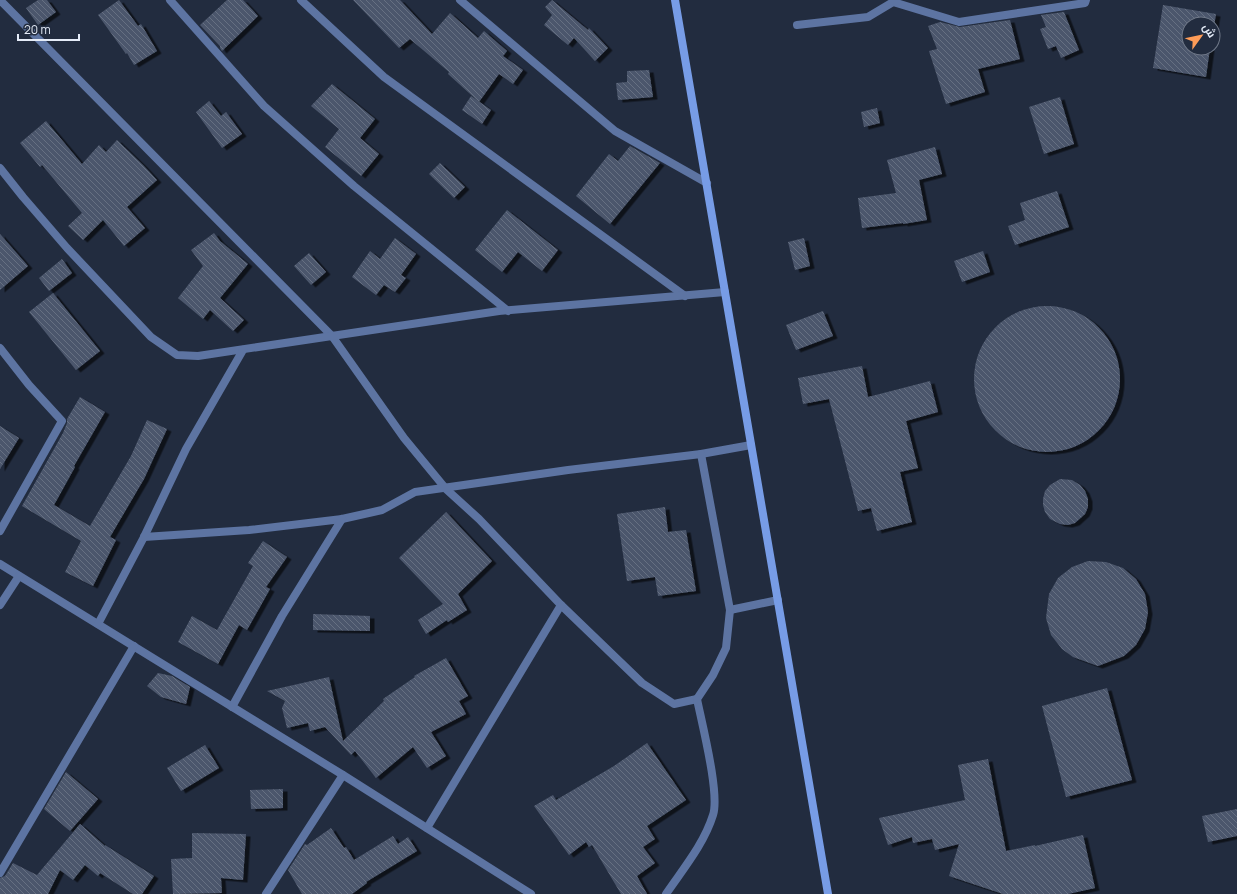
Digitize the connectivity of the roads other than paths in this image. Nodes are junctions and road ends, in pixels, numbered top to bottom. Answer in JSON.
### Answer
{"nodes":[{"id":1,"x":0,"y":0,"type":"edge"},
{"id":2,"x":170,"y":0,"type":"edge"},
{"id":3,"x":302,"y":0,"type":"edge"},
{"id":4,"x":460,"y":0,"type":"edge"},
{"id":5,"x":675,"y":0,"type":"edge"},
{"id":6,"x":1086,"y":0,"type":"edge"},
{"id":7,"x":797,"y":25,"type":"dead end"},
{"id":8,"x":0,"y":168,"type":"edge"},
{"id":9,"x":707,"y":183,"type":"junction"},
{"id":10,"x":725,"y":292,"type":"junction"},
{"id":11,"x":685,"y":296,"type":"junction"},
{"id":12,"x":508,"y":310,"type":"junction"},
{"id":13,"x":332,"y":336,"type":"junction"},
{"id":14,"x":0,"y":348,"type":"edge"},
{"id":15,"x":243,"y":350,"type":"junction"},
{"id":16,"x":751,"y":445,"type":"junction"},
{"id":17,"x":701,"y":454,"type":"junction"},
{"id":18,"x":446,"y":489,"type":"junction"},
{"id":19,"x":342,"y":519,"type":"junction"},
{"id":20,"x":0,"y":531,"type":"edge"},
{"id":21,"x":144,"y":537,"type":"junction"},
{"id":22,"x":0,"y":564,"type":"edge"},
{"id":23,"x":19,"y":576,"type":"junction"},
{"id":24,"x":778,"y":600,"type":"junction"},
{"id":25,"x":0,"y":605,"type":"edge"},
{"id":26,"x":561,"y":605,"type":"junction"},
{"id":27,"x":730,"y":610,"type":"junction"},
{"id":28,"x":98,"y":624,"type":"junction"},
{"id":29,"x":134,"y":646,"type":"junction"},
{"id":30,"x":697,"y":699,"type":"junction"},
{"id":31,"x":232,"y":707,"type":"junction"},
{"id":32,"x":343,"y":774,"type":"junction"},
{"id":33,"x":427,"y":828,"type":"junction"},
{"id":34,"x":0,"y":873,"type":"edge"},
{"id":35,"x":266,"y":894,"type":"edge"},
{"id":36,"x":531,"y":894,"type":"edge"},
{"id":37,"x":666,"y":894,"type":"edge"},
{"id":38,"x":828,"y":894,"type":"edge"}],
"edges":[{"from":1,"to":13,"type":"street"},
{"from":2,"to":12,"type":"street"},
{"from":3,"to":11,"type":"street"},
{"from":4,"to":9,"type":"street"},
{"from":5,"to":9,"type":"street"},
{"from":6,"to":7,"type":"street"},
{"from":8,"to":15,"type":"street"},
{"from":9,"to":10,"type":"street"},
{"from":10,"to":11,"type":"street"},
{"from":10,"to":16,"type":"street"},
{"from":11,"to":12,"type":"street"},
{"from":12,"to":13,"type":"street"},
{"from":13,"to":15,"type":"street"},
{"from":13,"to":18,"type":"street"},
{"from":14,"to":20,"type":"street"},
{"from":15,"to":21,"type":"street"},
{"from":16,"to":17,"type":"street"},
{"from":16,"to":24,"type":"street"},
{"from":17,"to":18,"type":"street"},
{"from":17,"to":27,"type":"street"},
{"from":18,"to":19,"type":"street"},
{"from":18,"to":26,"type":"street"},
{"from":19,"to":21,"type":"street"},
{"from":19,"to":31,"type":"street"},
{"from":21,"to":28,"type":"street"},
{"from":22,"to":23,"type":"street"},
{"from":23,"to":25,"type":"street"},
{"from":23,"to":28,"type":"street"},
{"from":24,"to":27,"type":"street"},
{"from":24,"to":38,"type":"street"},
{"from":26,"to":30,"type":"street"},
{"from":26,"to":33,"type":"street"},
{"from":27,"to":30,"type":"street"},
{"from":28,"to":29,"type":"street"},
{"from":29,"to":31,"type":"street"},
{"from":29,"to":34,"type":"street"},
{"from":30,"to":37,"type":"street"},
{"from":31,"to":32,"type":"street"},
{"from":32,"to":33,"type":"street"},
{"from":32,"to":35,"type":"street"},
{"from":33,"to":36,"type":"street"}]}
